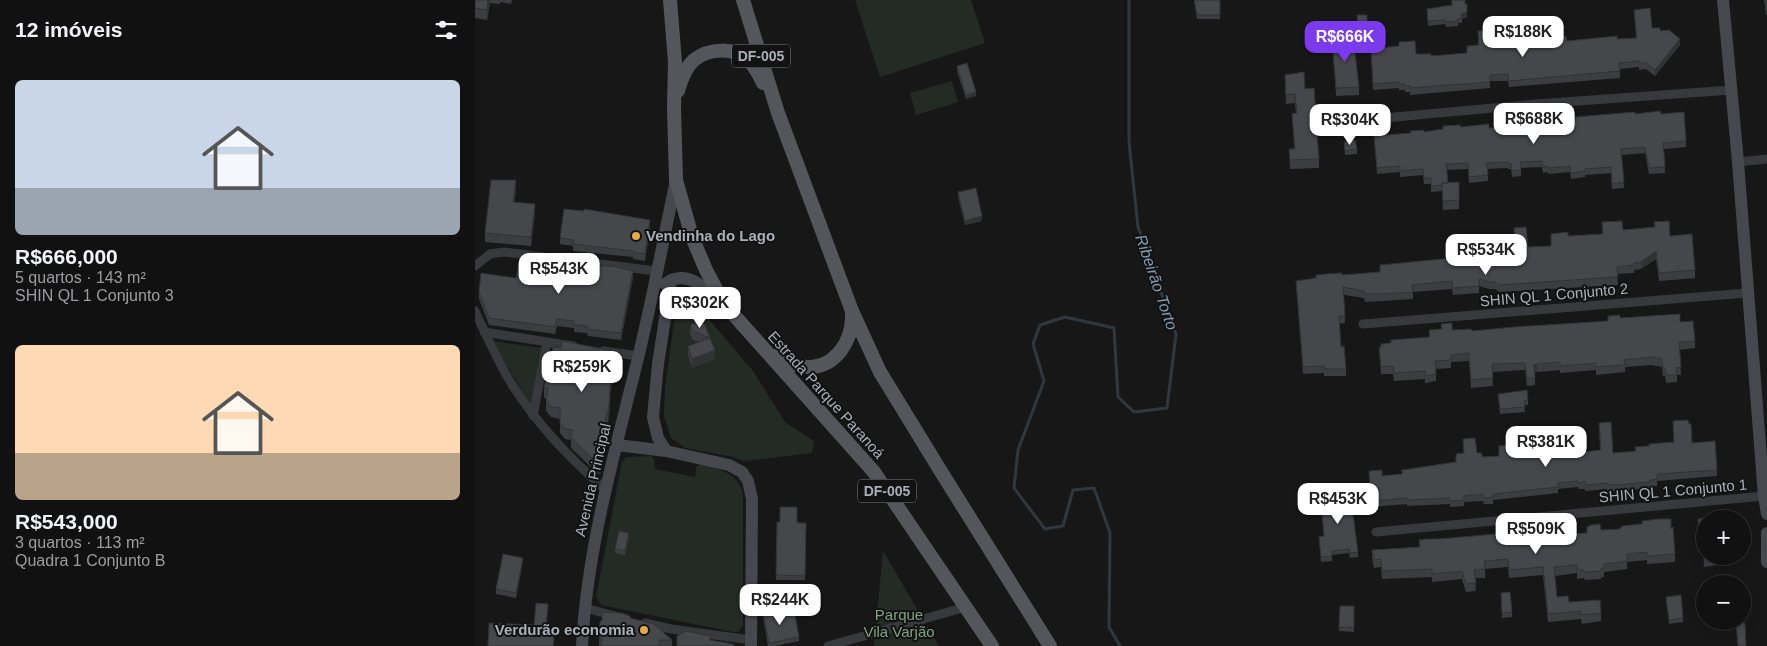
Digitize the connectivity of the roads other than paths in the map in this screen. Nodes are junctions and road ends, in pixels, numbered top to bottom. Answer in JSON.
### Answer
{"nodes":[{"id":1,"x":670,"y":0,"type":"edge"},
{"id":2,"x":743,"y":0,"type":"edge"},
{"id":3,"x":1723,"y":0,"type":"edge"},
{"id":4,"x":1731,"y":90,"type":"junction"},
{"id":5,"x":674,"y":108,"type":"junction"},
{"id":6,"x":778,"y":112,"type":"junction"},
{"id":7,"x":1351,"y":121,"type":"dead end"},
{"id":8,"x":1767,"y":159,"type":"edge"},
{"id":9,"x":1738,"y":162,"type":"junction"},
{"id":10,"x":675,"y":180,"type":"junction"},
{"id":11,"x":475,"y":266,"type":"edge"},
{"id":12,"x":656,"y":271,"type":"junction"},
{"id":13,"x":671,"y":280,"type":"junction"},
{"id":14,"x":653,"y":293,"type":"junction"},
{"id":15,"x":1747,"y":293,"type":"junction"},
{"id":16,"x":724,"y":304,"type":"junction"},
{"id":17,"x":475,"y":311,"type":"edge"},
{"id":18,"x":852,"y":311,"type":"junction"},
{"id":19,"x":1363,"y":324,"type":"dead end"},
{"id":20,"x":484,"y":332,"type":"junction"},
{"id":21,"x":547,"y":342,"type":"junction"},
{"id":22,"x":765,"y":350,"type":"junction"},
{"id":23,"x":639,"y":356,"type":"junction"},
{"id":24,"x":533,"y":416,"type":"junction"},
{"id":25,"x":617,"y":445,"type":"junction"},
{"id":26,"x":665,"y":452,"type":"junction"},
{"id":27,"x":605,"y":489,"type":"junction"},
{"id":28,"x":1764,"y":496,"type":"junction"},
{"id":29,"x":1767,"y":514,"type":"edge"},
{"id":30,"x":1376,"y":532,"type":"dead end"},
{"id":31,"x":1767,"y":533,"type":"edge"},
{"id":32,"x":1767,"y":562,"type":"edge"},
{"id":33,"x":966,"y":607,"type":"junction"},
{"id":34,"x":585,"y":608,"type":"junction"},
{"id":35,"x":623,"y":618,"type":"edge"},
{"id":36,"x":633,"y":620,"type":"edge"},
{"id":37,"x":751,"y":643,"type":"edge"},
{"id":38,"x":582,"y":646,"type":"edge"},
{"id":39,"x":828,"y":646,"type":"edge"},
{"id":40,"x":992,"y":646,"type":"edge"},
{"id":41,"x":1051,"y":646,"type":"edge"}],
"edges":[{"from":1,"to":5,"type":"main road","name":"Estrada Parque Paranoá","number":"DF-005"},
{"from":2,"to":6,"type":"main road","number":"DF-005"},
{"from":3,"to":4,"type":"street"},
{"from":4,"to":7,"type":"street"},
{"from":4,"to":9,"type":"street"},
{"from":5,"to":6,"type":"main road"},
{"from":5,"to":10,"type":"main road","name":"Estrada Parque Paranoá","number":"DF-005"},
{"from":6,"to":18,"type":"main road","number":"DF-005"},
{"from":8,"to":9,"type":"street"},
{"from":9,"to":15,"type":"street"},
{"from":10,"to":12,"type":"street","name":"Avenida Principal"},
{"from":10,"to":16,"type":"main road","name":"Estrada Parque Paranoá","number":"DF-005"},
{"from":11,"to":12,"type":"street"},
{"from":12,"to":14,"type":"street","name":"Avenida Principal"},
{"from":13,"to":14,"type":"street"},
{"from":13,"to":16,"type":"street"},
{"from":13,"to":26,"type":"street"},
{"from":14,"to":23,"type":"street","name":"Avenida Principal"},
{"from":15,"to":19,"type":"street","name":"SHIN QL 1 Conjunto 2"},
{"from":15,"to":28,"type":"street"},
{"from":16,"to":22,"type":"main road","name":"Estrada Parque Paranoá","number":"DF-005"},
{"from":17,"to":20,"type":"street"},
{"from":18,"to":22,"type":"main road"},
{"from":18,"to":41,"type":"main road","number":"DF-005"},
{"from":20,"to":21,"type":"street"},
{"from":20,"to":24,"type":"street"},
{"from":21,"to":23,"type":"street"},
{"from":21,"to":24,"type":"street"},
{"from":22,"to":33,"type":"main road","name":"Estrada Parque Paranoá","number":"DF-005"},
{"from":23,"to":25,"type":"street","name":"Avenida Principal"},
{"from":24,"to":27,"type":"street"},
{"from":25,"to":26,"type":"street"},
{"from":25,"to":27,"type":"street","name":"Avenida Principal"},
{"from":26,"to":37,"type":"street"},
{"from":27,"to":34,"type":"street","name":"Avenida Principal"},
{"from":28,"to":29,"type":"street"},
{"from":28,"to":30,"type":"street","name":"SHIN QL 1 Conjunto 1"},
{"from":31,"to":32,"type":"street"},
{"from":33,"to":39,"type":"street"},
{"from":33,"to":40,"type":"main road","name":"Estrada Parque Paranoá","number":"DF-005"},
{"from":34,"to":35,"type":"street"},
{"from":34,"to":38,"type":"street","name":"Avenida Principal"},
{"from":36,"to":37,"type":"street"}]}
